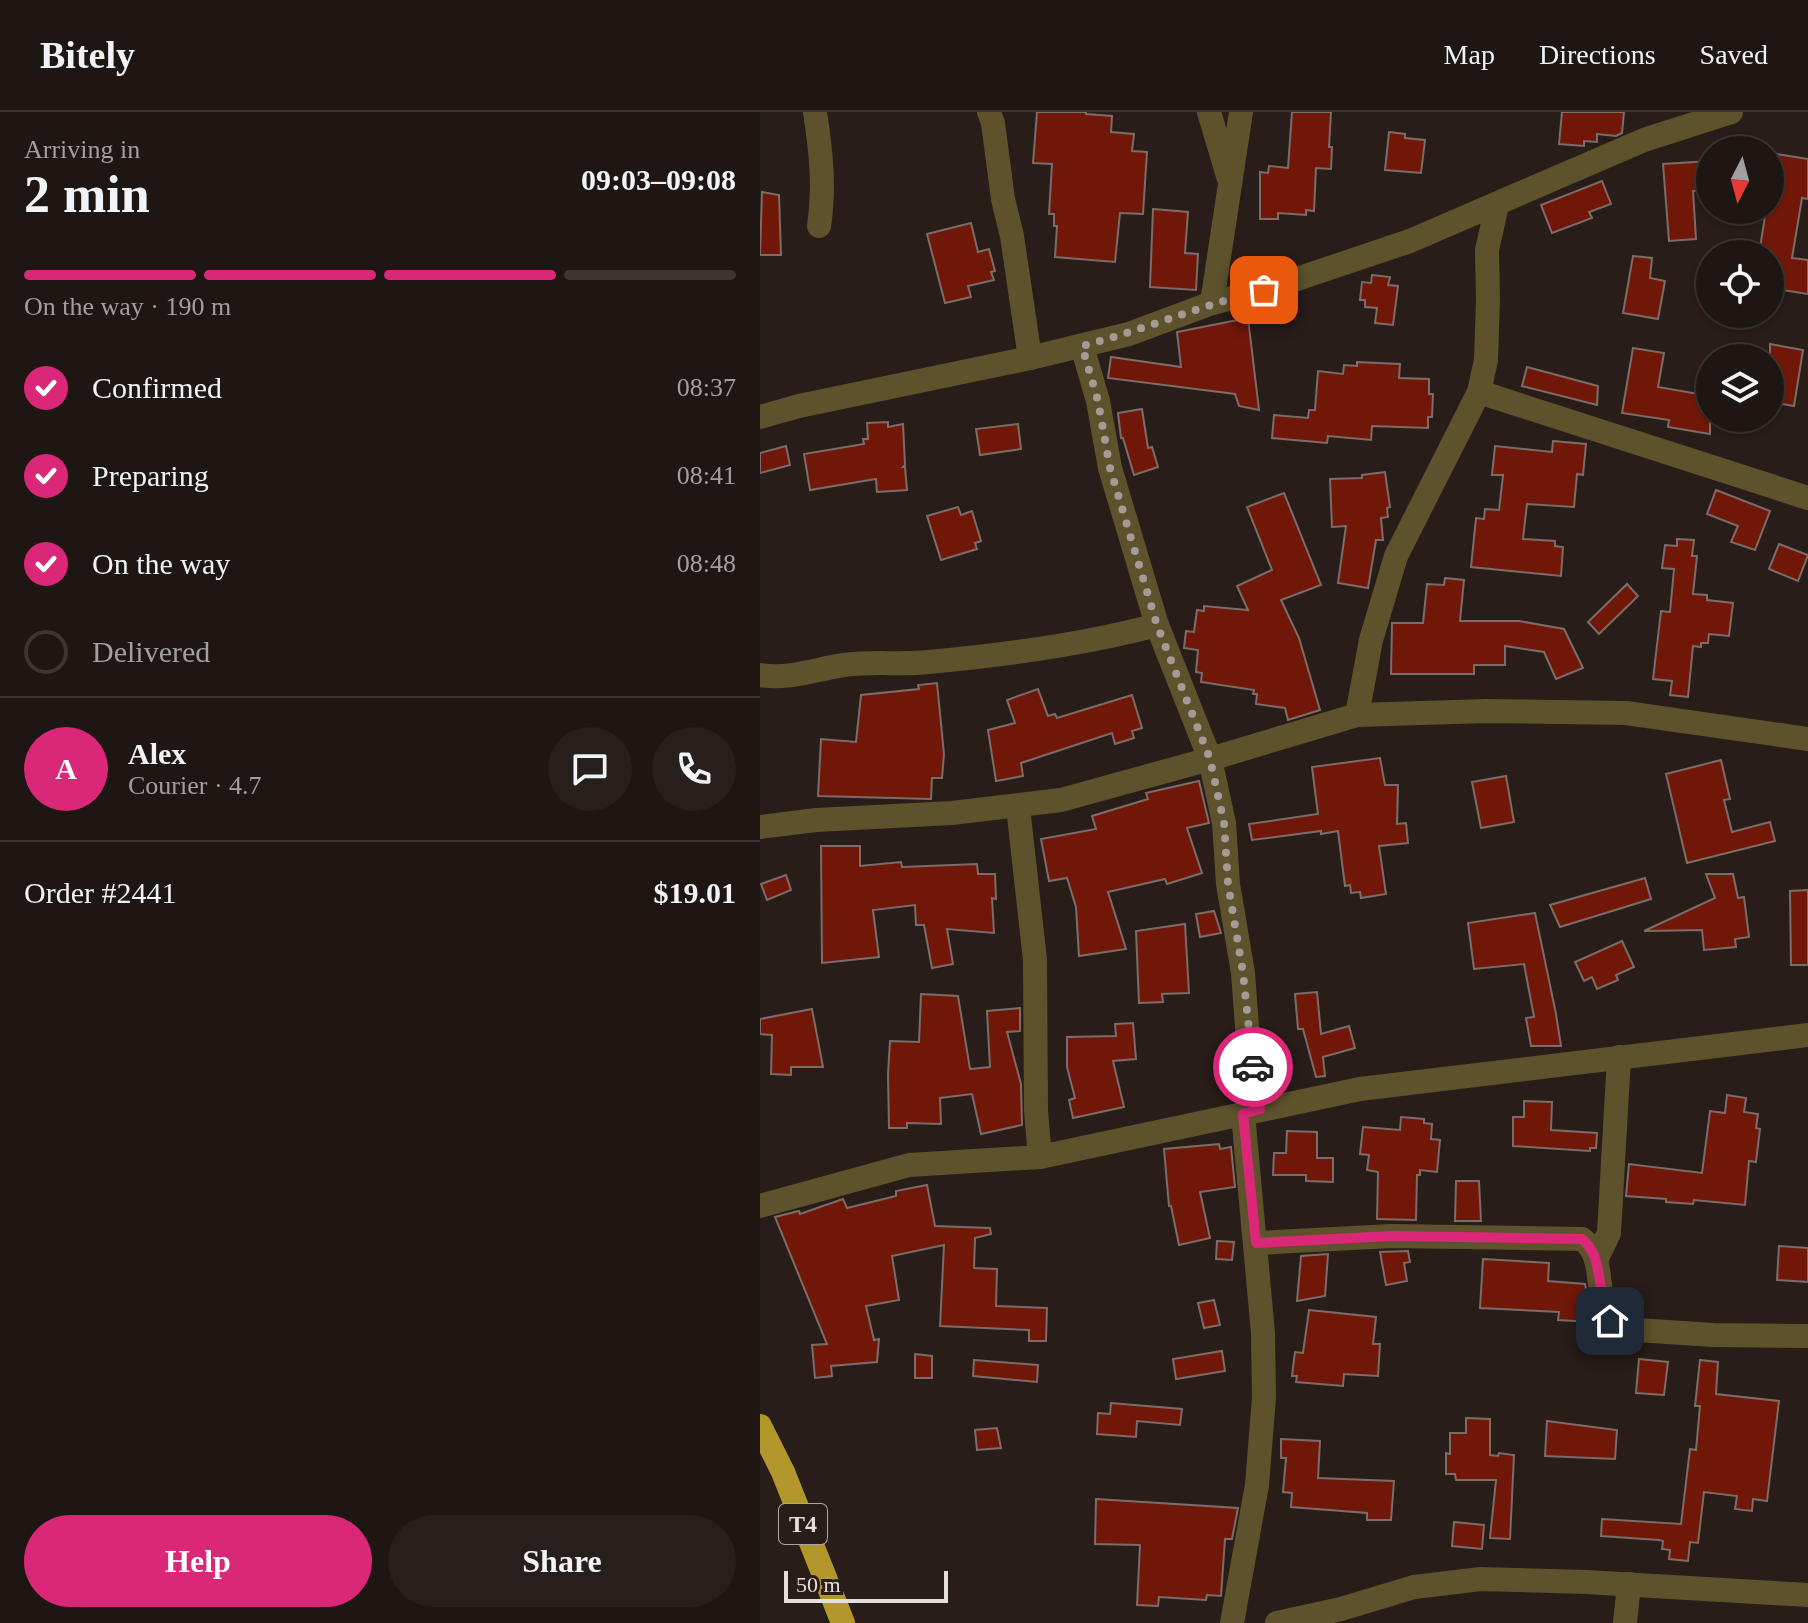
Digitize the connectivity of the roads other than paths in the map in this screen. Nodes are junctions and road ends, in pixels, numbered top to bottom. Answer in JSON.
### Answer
{"nodes":[{"id":1,"x":815,"y":112,"type":"edge"},
{"id":2,"x":989,"y":112,"type":"edge"},
{"id":3,"x":1209,"y":112,"type":"edge"},
{"id":4,"x":1241,"y":112,"type":"edge"},
{"id":5,"x":1731,"y":112,"type":"edge"},
{"id":6,"x":1230,"y":182,"type":"junction"},
{"id":7,"x":1497,"y":205,"type":"junction"},
{"id":8,"x":819,"y":226,"type":"dead end"},
{"id":9,"x":1212,"y":303,"type":"junction"},
{"id":10,"x":1082,"y":346,"type":"junction"},
{"id":11,"x":1030,"y":358,"type":"junction"},
{"id":12,"x":1479,"y":392,"type":"junction"},
{"id":13,"x":760,"y":417,"type":"edge"},
{"id":14,"x":1808,"y":498,"type":"edge"},
{"id":15,"x":1157,"y":625,"type":"junction"},
{"id":16,"x":760,"y":675,"type":"edge"},
{"id":17,"x":1357,"y":715,"type":"junction"},
{"id":18,"x":1808,"y":739,"type":"edge"},
{"id":19,"x":1210,"y":759,"type":"junction"},
{"id":20,"x":1018,"y":807,"type":"junction"},
{"id":21,"x":760,"y":827,"type":"edge"},
{"id":22,"x":1808,"y":1035,"type":"edge"},
{"id":23,"x":1619,"y":1057,"type":"junction"},
{"id":24,"x":1252,"y":1112,"type":"junction"},
{"id":25,"x":1040,"y":1157,"type":"junction"},
{"id":26,"x":760,"y":1206,"type":"edge"},
{"id":27,"x":1256,"y":1243,"type":"junction"},
{"id":28,"x":1594,"y":1251,"type":"junction"},
{"id":29,"x":1808,"y":1336,"type":"edge"},
{"id":30,"x":760,"y":1426,"type":"edge"},
{"id":31,"x":1629,"y":1584,"type":"junction"},
{"id":32,"x":1808,"y":1595,"type":"edge"},
{"id":33,"x":843,"y":1623,"type":"edge"},
{"id":34,"x":1232,"y":1623,"type":"edge"},
{"id":35,"x":1277,"y":1623,"type":"edge"},
{"id":36,"x":1625,"y":1623,"type":"edge"}],
"edges":[{"from":1,"to":8,"type":"street"},
{"from":2,"to":11,"type":"street"},
{"from":3,"to":6,"type":"street"},
{"from":4,"to":6,"type":"street"},
{"from":5,"to":7,"type":"street"},
{"from":6,"to":9,"type":"street"},
{"from":7,"to":9,"type":"street"},
{"from":7,"to":12,"type":"street"},
{"from":9,"to":10,"type":"street"},
{"from":10,"to":11,"type":"street"},
{"from":10,"to":15,"type":"street"},
{"from":11,"to":13,"type":"street"},
{"from":12,"to":14,"type":"street"},
{"from":12,"to":17,"type":"street"},
{"from":15,"to":16,"type":"street"},
{"from":15,"to":19,"type":"street"},
{"from":17,"to":18,"type":"street"},
{"from":17,"to":19,"type":"street"},
{"from":19,"to":20,"type":"street"},
{"from":19,"to":24,"type":"street"},
{"from":20,"to":21,"type":"street"},
{"from":20,"to":25,"type":"street"},
{"from":22,"to":23,"type":"street"},
{"from":23,"to":24,"type":"street"},
{"from":23,"to":28,"type":"street"},
{"from":24,"to":25,"type":"street"},
{"from":24,"to":27,"type":"street"},
{"from":25,"to":26,"type":"street"},
{"from":27,"to":28,"type":"street"},
{"from":27,"to":34,"type":"street"},
{"from":28,"to":29,"type":"street"},
{"from":30,"to":33,"type":"highway","number":"T4"},
{"from":31,"to":32,"type":"street"},
{"from":31,"to":35,"type":"street"},
{"from":31,"to":36,"type":"street"}]}
